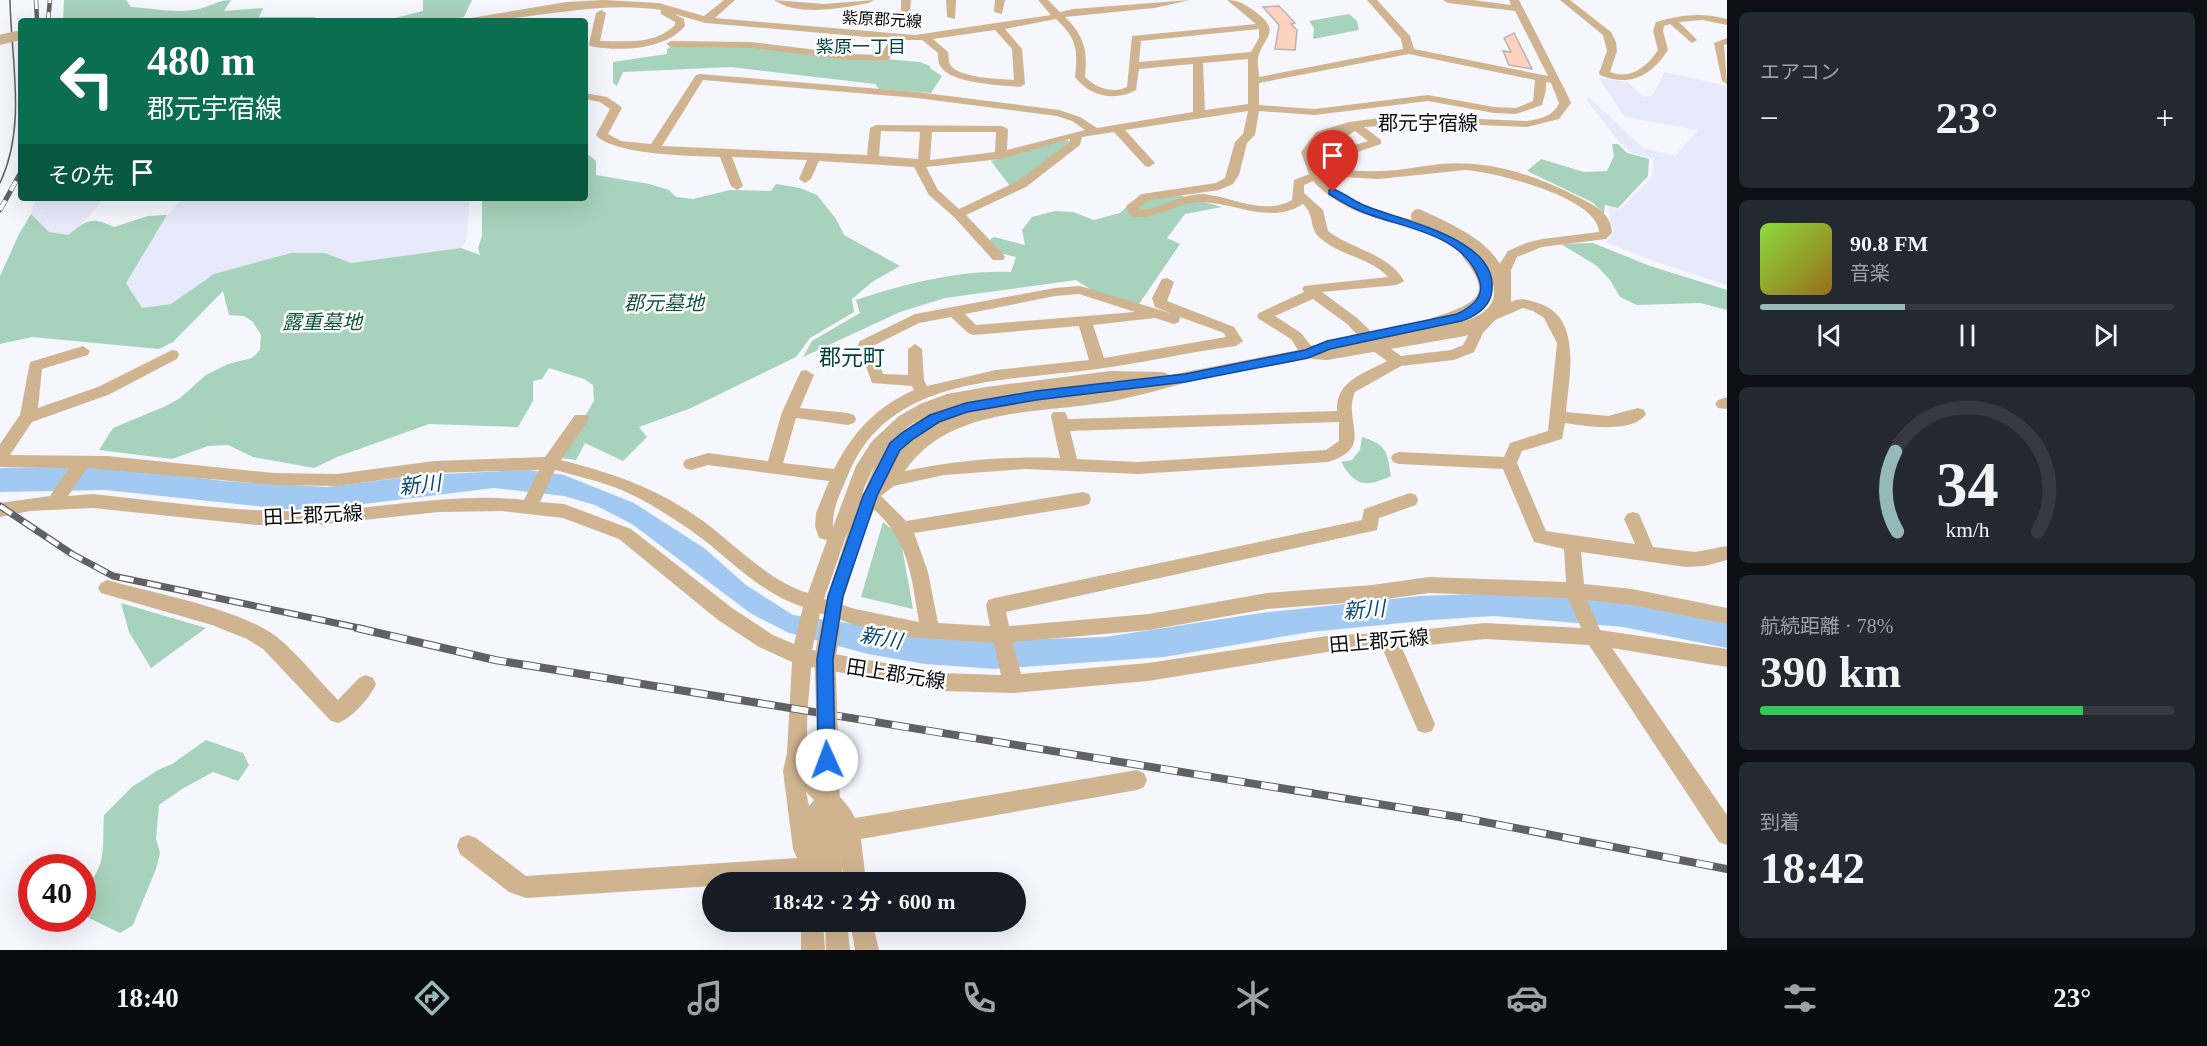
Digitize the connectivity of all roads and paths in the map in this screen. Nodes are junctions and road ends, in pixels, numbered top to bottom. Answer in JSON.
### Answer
{"nodes":[{"id":1,"x":730,"y":0,"type":"edge"},
{"id":2,"x":779,"y":0,"type":"edge"},
{"id":3,"x":869,"y":0,"type":"edge"},
{"id":4,"x":906,"y":0,"type":"edge"},
{"id":5,"x":951,"y":0,"type":"edge"},
{"id":6,"x":1000,"y":0,"type":"edge"},
{"id":7,"x":1042,"y":0,"type":"edge"},
{"id":8,"x":1185,"y":0,"type":"edge"},
{"id":9,"x":1232,"y":0,"type":"edge"},
{"id":10,"x":1372,"y":0,"type":"edge"},
{"id":11,"x":1448,"y":0,"type":"edge"},
{"id":12,"x":1565,"y":0,"type":"edge"},
{"id":13,"x":582,"y":1,"type":"edge"},
{"id":14,"x":1515,"y":4,"type":"edge"},
{"id":15,"x":566,"y":5,"type":"junction"},
{"id":16,"x":999,"y":12,"type":"dead end"},
{"id":17,"x":601,"y":14,"type":"junction"},
{"id":18,"x":530,"y":16,"type":"edge"},
{"id":19,"x":1057,"y":16,"type":"junction"},
{"id":20,"x":690,"y":17,"type":"junction"},
{"id":21,"x":952,"y":17,"type":"dead end"},
{"id":22,"x":504,"y":18,"type":"edge"},
{"id":23,"x":706,"y":20,"type":"junction"},
{"id":24,"x":906,"y":20,"type":"dead end"},
{"id":25,"x":1671,"y":20,"type":"junction"},
{"id":26,"x":1727,"y":22,"type":"edge"},
{"id":27,"x":1263,"y":26,"type":"junction"},
{"id":28,"x":998,"y":27,"type":"junction"},
{"id":29,"x":18,"y":36,"type":"edge"},
{"id":30,"x":925,"y":37,"type":"junction"},
{"id":31,"x":895,"y":38,"type":"junction"},
{"id":32,"x":0,"y":40,"type":"edge"},
{"id":33,"x":1692,"y":40,"type":"dead end"},
{"id":34,"x":1727,"y":41,"type":"edge"},
{"id":35,"x":671,"y":44,"type":"junction"},
{"id":36,"x":1409,"y":51,"type":"junction"},
{"id":37,"x":588,"y":53,"type":"edge"},
{"id":38,"x":1254,"y":55,"type":"junction"},
{"id":39,"x":1198,"y":59,"type":"junction"},
{"id":40,"x":1133,"y":66,"type":"junction"},
{"id":41,"x":1540,"y":78,"type":"junction"},
{"id":42,"x":1255,"y":81,"type":"junction"},
{"id":43,"x":1556,"y":81,"type":"junction"},
{"id":44,"x":1727,"y":81,"type":"edge"},
{"id":45,"x":588,"y":96,"type":"edge"},
{"id":46,"x":1254,"y":108,"type":"junction"},
{"id":47,"x":1199,"y":114,"type":"junction"},
{"id":48,"x":1356,"y":125,"type":"junction"},
{"id":49,"x":1116,"y":128,"type":"junction"},
{"id":50,"x":926,"y":129,"type":"junction"},
{"id":51,"x":1095,"y":132,"type":"junction"},
{"id":52,"x":1076,"y":135,"type":"junction"},
{"id":53,"x":654,"y":149,"type":"junction"},
{"id":54,"x":725,"y":154,"type":"junction"},
{"id":55,"x":1001,"y":155,"type":"junction"},
{"id":56,"x":1336,"y":155,"type":"dead end"},
{"id":57,"x":814,"y":157,"type":"junction"},
{"id":58,"x":873,"y":159,"type":"junction"},
{"id":59,"x":1149,"y":163,"type":"dead end"},
{"id":60,"x":921,"y":164,"type":"junction"},
{"id":61,"x":1331,"y":175,"type":"junction"},
{"id":62,"x":1315,"y":176,"type":"junction"},
{"id":63,"x":805,"y":179,"type":"dead end"},
{"id":64,"x":737,"y":186,"type":"dead end"},
{"id":65,"x":1298,"y":194,"type":"junction"},
{"id":66,"x":958,"y":214,"type":"junction"},
{"id":67,"x":1416,"y":220,"type":"junction"},
{"id":68,"x":998,"y":257,"type":"dead end"},
{"id":69,"x":1167,"y":282,"type":"dead end"},
{"id":70,"x":1314,"y":293,"type":"junction"},
{"id":71,"x":953,"y":310,"type":"junction"},
{"id":72,"x":1160,"y":315,"type":"junction"},
{"id":73,"x":1490,"y":320,"type":"junction"},
{"id":74,"x":1084,"y":321,"type":"junction"},
{"id":75,"x":1217,"y":343,"type":"junction"},
{"id":76,"x":915,"y":349,"type":"dead end"},
{"id":77,"x":83,"y":351,"type":"dead end"},
{"id":78,"x":1310,"y":353,"type":"junction"},
{"id":79,"x":172,"y":355,"type":"dead end"},
{"id":80,"x":1398,"y":361,"type":"junction"},
{"id":81,"x":1098,"y":364,"type":"junction"},
{"id":82,"x":806,"y":375,"type":"dead end"},
{"id":83,"x":1185,"y":378,"type":"junction"},
{"id":84,"x":919,"y":386,"type":"junction"},
{"id":85,"x":790,"y":412,"type":"junction"},
{"id":86,"x":1638,"y":414,"type":"dead end"},
{"id":87,"x":1346,"y":416,"type":"junction"},
{"id":88,"x":1558,"y":416,"type":"junction"},
{"id":89,"x":29,"y":417,"type":"junction"},
{"id":90,"x":581,"y":419,"type":"dead end"},
{"id":91,"x":848,"y":419,"type":"dead end"},
{"id":92,"x":0,"y":456,"type":"edge"},
{"id":93,"x":1399,"y":458,"type":"dead end"},
{"id":94,"x":0,"y":461,"type":"edge"},
{"id":95,"x":82,"y":461,"type":"junction"},
{"id":96,"x":1509,"y":462,"type":"junction"},
{"id":97,"x":550,"y":463,"type":"junction"},
{"id":98,"x":691,"y":464,"type":"dead end"},
{"id":99,"x":1070,"y":466,"type":"junction"},
{"id":100,"x":774,"y":467,"type":"junction"},
{"id":101,"x":838,"y":476,"type":"junction"},
{"id":102,"x":889,"y":481,"type":"junction"},
{"id":103,"x":869,"y":496,"type":"junction"},
{"id":104,"x":1083,"y":499,"type":"dead end"},
{"id":105,"x":1410,"y":500,"type":"dead end"},
{"id":106,"x":55,"y":502,"type":"junction"},
{"id":107,"x":529,"y":506,"type":"junction"},
{"id":108,"x":0,"y":510,"type":"edge"},
{"id":109,"x":1633,"y":519,"type":"dead end"},
{"id":110,"x":904,"y":528,"type":"junction"},
{"id":111,"x":838,"y":531,"type":"junction"},
{"id":112,"x":1572,"y":544,"type":"junction"},
{"id":113,"x":1647,"y":553,"type":"junction"},
{"id":114,"x":1727,"y":553,"type":"edge"},
{"id":115,"x":107,"y":588,"type":"dead end"},
{"id":116,"x":1576,"y":593,"type":"junction"},
{"id":117,"x":812,"y":607,"type":"junction"},
{"id":118,"x":1727,"y":616,"type":"edge"},
{"id":119,"x":930,"y":631,"type":"junction"},
{"id":120,"x":1592,"y":634,"type":"junction"},
{"id":121,"x":1003,"y":636,"type":"junction"},
{"id":122,"x":1389,"y":641,"type":"junction"},
{"id":123,"x":803,"y":651,"type":"junction"},
{"id":124,"x":1727,"y":658,"type":"edge"},
{"id":125,"x":366,"y":684,"type":"dead end"},
{"id":126,"x":1013,"y":684,"type":"junction"},
{"id":127,"x":1425,"y":723,"type":"dead end"},
{"id":128,"x":798,"y":753,"type":"junction"},
{"id":129,"x":1137,"y":780,"type":"dead end"},
{"id":130,"x":834,"y":808,"type":"junction"},
{"id":131,"x":849,"y":830,"type":"junction"},
{"id":132,"x":1727,"y":834,"type":"edge"},
{"id":133,"x":468,"y":846,"type":"dead end"},
{"id":134,"x":810,"y":872,"type":"edge"},
{"id":135,"x":811,"y":872,"type":"edge"},
{"id":136,"x":832,"y":872,"type":"edge"},
{"id":137,"x":854,"y":872,"type":"edge"},
{"id":138,"x":702,"y":879,"type":"edge"},
{"id":139,"x":813,"y":932,"type":"edge"},
{"id":140,"x":837,"y":932,"type":"edge"},
{"id":141,"x":863,"y":932,"type":"edge"},
{"id":142,"x":813,"y":950,"type":"edge"},
{"id":143,"x":838,"y":950,"type":"edge"},
{"id":144,"x":867,"y":950,"type":"edge"}],
"edges":[{"from":1,"to":23,"type":"street"},
{"from":2,"to":3,"type":"street"},
{"from":4,"to":24,"type":"street"},
{"from":5,"to":21,"type":"street"},
{"from":6,"to":16,"type":"street"},
{"from":7,"to":19,"type":"street"},
{"from":8,"to":19,"type":"street","name":"紫原郡元線"},
{"from":9,"to":27,"type":"street"},
{"from":10,"to":36,"type":"street"},
{"from":11,"to":14,"type":"street"},
{"from":12,"to":25,"type":"street"},
{"from":13,"to":15,"type":"street","name":"紫原郡元線"},
{"from":13,"to":20,"type":"street","name":"紫原郡元線"},
{"from":14,"to":43,"type":"street","name":"郡元宇宿線"},
{"from":15,"to":17,"type":"street"},
{"from":15,"to":18,"type":"street","name":"紫原郡元線"},
{"from":17,"to":17,"type":"street"},
{"from":18,"to":22,"type":"street","name":"紫原郡元線"},
{"from":19,"to":28,"type":"street","name":"紫原郡元線"},
{"from":19,"to":40,"type":"street"},
{"from":20,"to":23,"type":"street","name":"紫原郡元線"},
{"from":20,"to":35,"type":"street"},
{"from":23,"to":31,"type":"street","name":"紫原郡元線"},
{"from":25,"to":26,"type":"street"},
{"from":25,"to":33,"type":"street"},
{"from":27,"to":38,"type":"street"},
{"from":27,"to":40,"type":"street"},
{"from":28,"to":30,"type":"street","name":"紫原郡元線"},
{"from":28,"to":30,"type":"street"},
{"from":29,"to":32,"type":"street","bridge":true},
{"from":30,"to":31,"type":"street","name":"紫原郡元線"},
{"from":31,"to":35,"type":"street"},
{"from":34,"to":44,"type":"street"},
{"from":35,"to":37,"type":"street"},
{"from":36,"to":41,"type":"street"},
{"from":36,"to":42,"type":"street"},
{"from":38,"to":39,"type":"street"},
{"from":38,"to":42,"type":"street"},
{"from":39,"to":40,"type":"street"},
{"from":39,"to":47,"type":"street"},
{"from":41,"to":43,"type":"street"},
{"from":41,"to":46,"type":"street"},
{"from":42,"to":46,"type":"street"},
{"from":43,"to":48,"type":"street","name":"郡元宇宿線"},
{"from":45,"to":53,"type":"street"},
{"from":46,"to":47,"type":"street"},
{"from":46,"to":65,"type":"street"},
{"from":47,"to":49,"type":"street"},
{"from":48,"to":56,"type":"street"},
{"from":48,"to":61,"type":"street"},
{"from":48,"to":62,"type":"street","name":"郡元宇宿線"},
{"from":49,"to":51,"type":"street"},
{"from":49,"to":59,"type":"street"},
{"from":50,"to":55,"type":"street"},
{"from":50,"to":58,"type":"street"},
{"from":50,"to":60,"type":"street"},
{"from":51,"to":52,"type":"street"},
{"from":51,"to":53,"type":"street"},
{"from":52,"to":55,"type":"street"},
{"from":52,"to":66,"type":"street"},
{"from":53,"to":54,"type":"street"},
{"from":54,"to":57,"type":"street"},
{"from":54,"to":64,"type":"street"},
{"from":55,"to":60,"type":"street"},
{"from":57,"to":58,"type":"street"},
{"from":57,"to":63,"type":"street"},
{"from":58,"to":60,"type":"street"},
{"from":60,"to":66,"type":"street"},
{"from":61,"to":62,"type":"street"},
{"from":61,"to":67,"type":"street"},
{"from":61,"to":73,"type":"street"},
{"from":62,"to":65,"type":"street"},
{"from":62,"to":67,"type":"street"},
{"from":65,"to":70,"type":"street"},
{"from":66,"to":68,"type":"street"},
{"from":67,"to":78,"type":"street","bridge":true},
{"from":69,"to":75,"type":"street"},
{"from":70,"to":78,"type":"street"},
{"from":70,"to":80,"type":"street"},
{"from":71,"to":72,"type":"street"},
{"from":71,"to":74,"type":"street"},
{"from":71,"to":84,"type":"street"},
{"from":72,"to":74,"type":"street"},
{"from":72,"to":75,"type":"street"},
{"from":73,"to":80,"type":"street"},
{"from":73,"to":88,"type":"street"},
{"from":74,"to":81,"type":"street"},
{"from":75,"to":81,"type":"street"},
{"from":76,"to":84,"type":"street"},
{"from":77,"to":89,"type":"street"},
{"from":78,"to":83,"type":"street"},
{"from":79,"to":89,"type":"street"},
{"from":80,"to":87,"type":"street"},
{"from":81,"to":84,"type":"street"},
{"from":82,"to":85,"type":"street"},
{"from":83,"to":102,"type":"street"},
{"from":83,"to":111,"type":"street"},
{"from":83,"to":136,"type":"street","bridge":true},
{"from":84,"to":101,"type":"street"},
{"from":85,"to":91,"type":"street"},
{"from":85,"to":100,"type":"street"},
{"from":86,"to":88,"type":"street"},
{"from":87,"to":99,"type":"street"},
{"from":87,"to":99,"type":"street"},
{"from":88,"to":96,"type":"street"},
{"from":89,"to":92,"type":"street"},
{"from":90,"to":97,"type":"street"},
{"from":93,"to":96,"type":"street"},
{"from":94,"to":95,"type":"street"},
{"from":95,"to":97,"type":"street"},
{"from":95,"to":106,"type":"street"},
{"from":96,"to":112,"type":"street"},
{"from":97,"to":107,"type":"street"},
{"from":97,"to":117,"type":"street"},
{"from":98,"to":100,"type":"street"},
{"from":99,"to":102,"type":"street"},
{"from":100,"to":101,"type":"street"},
{"from":101,"to":111,"type":"street"},
{"from":102,"to":103,"type":"street"},
{"from":103,"to":110,"type":"street"},
{"from":103,"to":111,"type":"street"},
{"from":104,"to":110,"type":"street"},
{"from":105,"to":121,"type":"street"},
{"from":106,"to":107,"type":"street","name":"田上郡元線"},
{"from":106,"to":108,"type":"street","name":"田上郡元線"},
{"from":107,"to":123,"type":"street","name":"田上郡元線"},
{"from":109,"to":113,"type":"street"},
{"from":110,"to":119,"type":"street"},
{"from":111,"to":117,"type":"street"},
{"from":112,"to":113,"type":"street"},
{"from":112,"to":116,"type":"street"},
{"from":113,"to":114,"type":"street"},
{"from":115,"to":125,"type":"street"},
{"from":116,"to":118,"type":"street"},
{"from":116,"to":120,"type":"street"},
{"from":116,"to":121,"type":"street"},
{"from":117,"to":119,"type":"street"},
{"from":117,"to":123,"type":"street"},
{"from":119,"to":121,"type":"street"},
{"from":120,"to":122,"type":"street","name":"田上郡元線"},
{"from":120,"to":124,"type":"street","name":"田上郡元線"},
{"from":120,"to":132,"type":"street"},
{"from":121,"to":126,"type":"street"},
{"from":122,"to":126,"type":"street","name":"田上郡元線"},
{"from":122,"to":127,"type":"street"},
{"from":123,"to":126,"type":"street","name":"田上郡元線"},
{"from":123,"to":128,"type":"street"},
{"from":128,"to":130,"type":"street"},
{"from":128,"to":134,"type":"street"},
{"from":129,"to":131,"type":"street"},
{"from":130,"to":131,"type":"street"},
{"from":130,"to":135,"type":"street"},
{"from":131,"to":137,"type":"street"},
{"from":133,"to":138,"type":"street"},
{"from":139,"to":142,"type":"street"},
{"from":140,"to":143,"type":"street"},
{"from":141,"to":144,"type":"street"}]}
